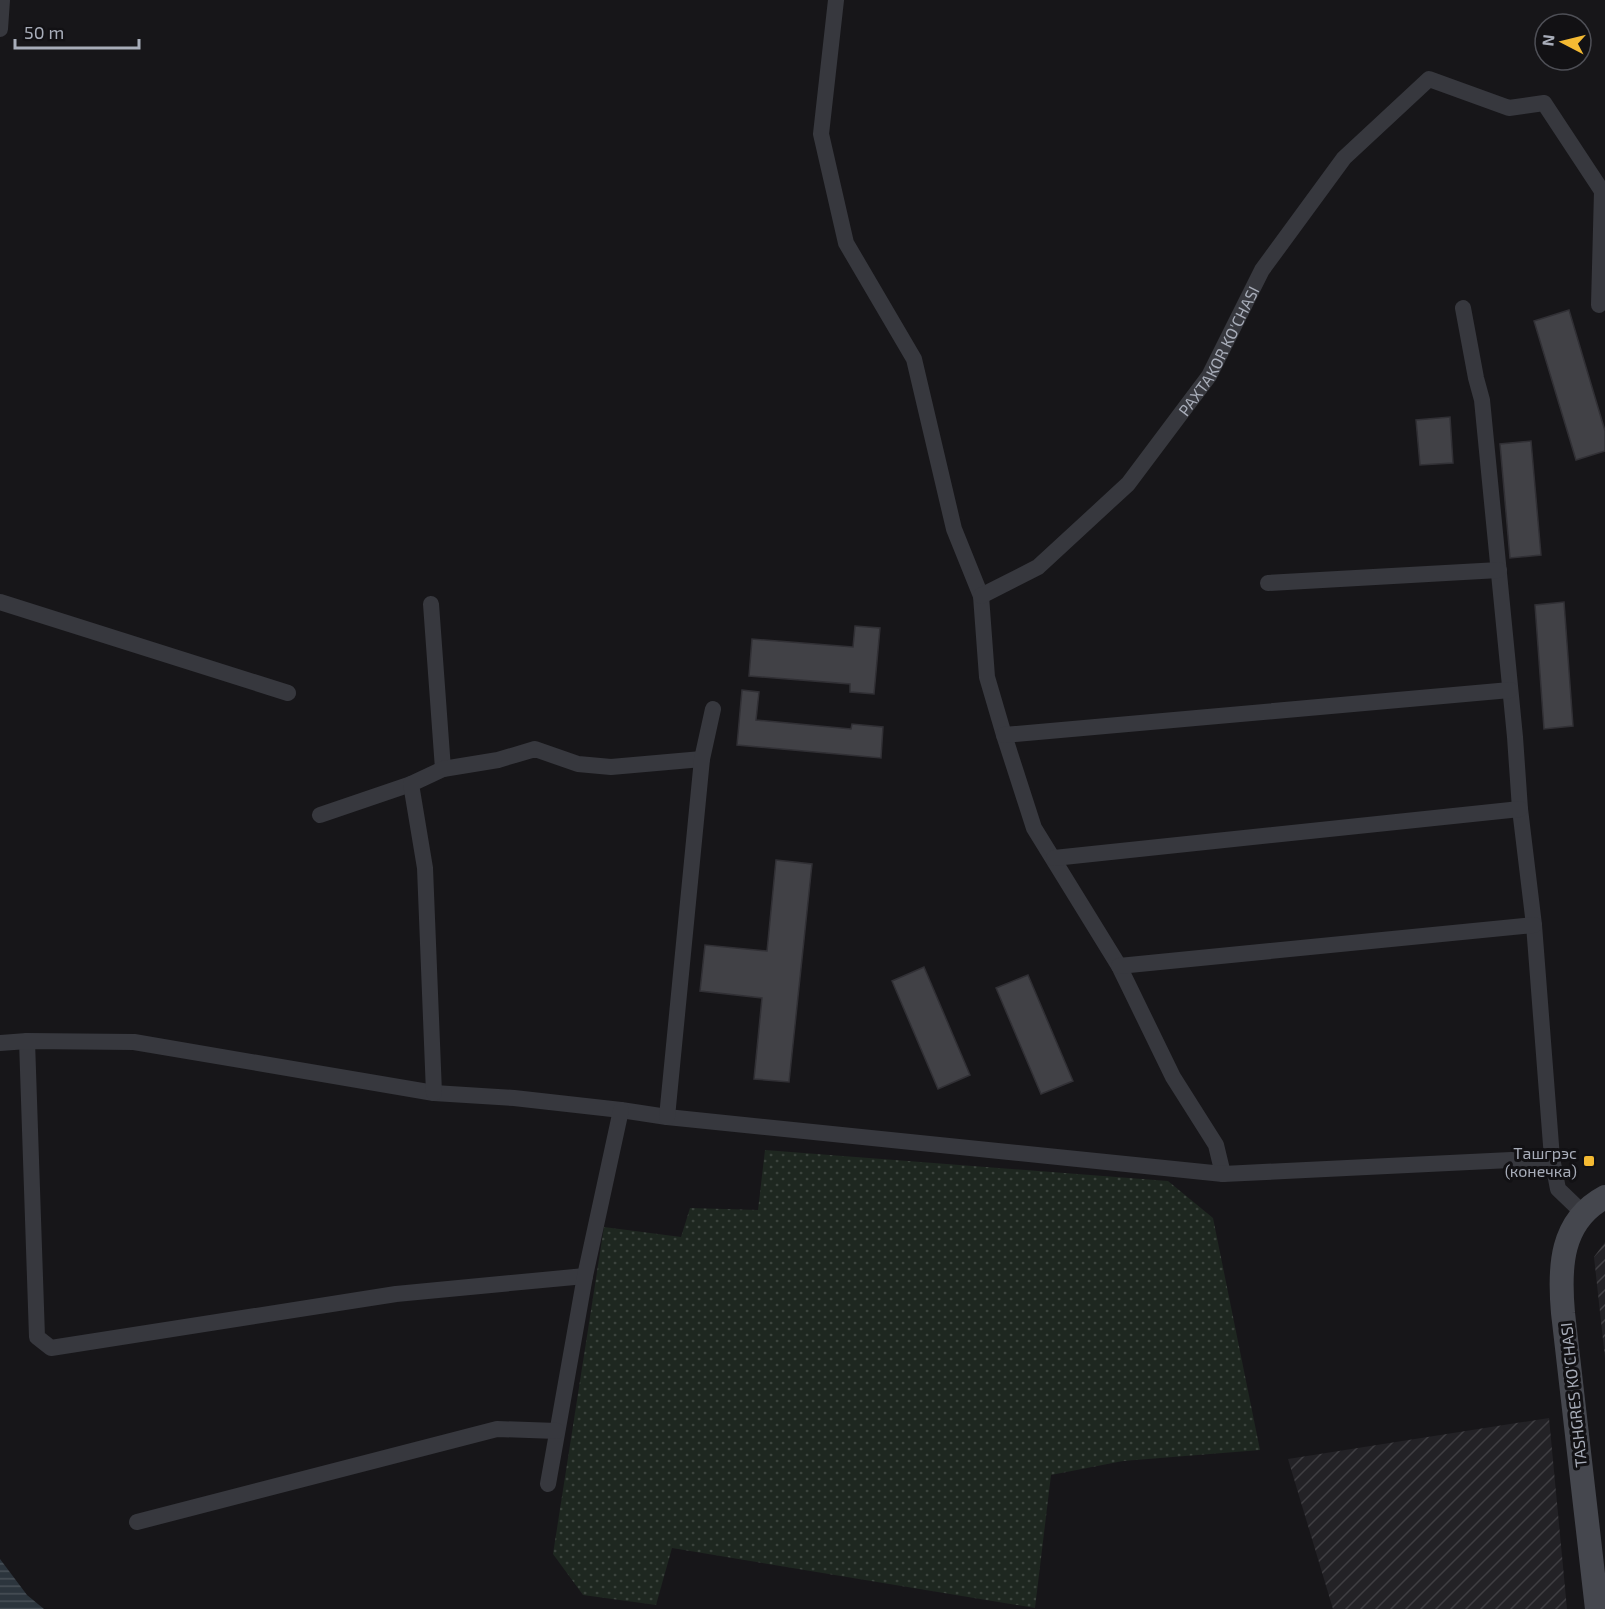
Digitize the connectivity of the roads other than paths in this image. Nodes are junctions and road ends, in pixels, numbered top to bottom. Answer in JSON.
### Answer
{"nodes":[{"id":1,"x":2,"y":0,"type":"edge"},
{"id":2,"x":836,"y":0,"type":"edge"},
{"id":3,"x":0,"y":29,"type":"edge"},
{"id":4,"x":1604,"y":191,"type":"edge"},
{"id":5,"x":1599,"y":305,"type":"dead end"},
{"id":6,"x":1463,"y":308,"type":"dead end"},
{"id":7,"x":1499,"y":570,"type":"junction"},
{"id":8,"x":1268,"y":583,"type":"dead end"},
{"id":9,"x":981,"y":596,"type":"junction"},
{"id":10,"x":0,"y":602,"type":"edge"},
{"id":11,"x":431,"y":604,"type":"dead end"},
{"id":12,"x":1510,"y":690,"type":"junction"},
{"id":13,"x":288,"y":693,"type":"dead end"},
{"id":14,"x":712,"y":709,"type":"dead end"},
{"id":15,"x":1004,"y":735,"type":"junction"},
{"id":16,"x":702,"y":759,"type":"junction"},
{"id":17,"x":443,"y":769,"type":"junction"},
{"id":18,"x":411,"y":784,"type":"junction"},
{"id":19,"x":1520,"y":809,"type":"junction"},
{"id":20,"x":320,"y":816,"type":"dead end"},
{"id":21,"x":1054,"y":858,"type":"junction"},
{"id":22,"x":1534,"y":926,"type":"junction"},
{"id":23,"x":1119,"y":966,"type":"junction"},
{"id":24,"x":27,"y":1041,"type":"junction"},
{"id":25,"x":0,"y":1043,"type":"edge"},
{"id":26,"x":434,"y":1092,"type":"junction"},
{"id":27,"x":621,"y":1110,"type":"junction"},
{"id":28,"x":668,"y":1117,"type":"junction"},
{"id":29,"x":1552,"y":1158,"type":"junction"},
{"id":30,"x":1223,"y":1174,"type":"junction"},
{"id":31,"x":1605,"y":1197,"type":"edge"},
{"id":32,"x":1583,"y":1213,"type":"junction"},
{"id":33,"x":585,"y":1276,"type":"junction"},
{"id":34,"x":557,"y":1431,"type":"junction"},
{"id":35,"x":548,"y":1484,"type":"dead end"},
{"id":36,"x":137,"y":1522,"type":"dead end"},
{"id":37,"x":1597,"y":1609,"type":"edge"}],
"edges":[{"from":1,"to":3,"type":"street"},
{"from":2,"to":9,"type":"street"},
{"from":4,"to":5,"type":"street"},
{"from":4,"to":9,"type":"street","name":"PAXTAKOR KO'CHASI"},
{"from":6,"to":7,"type":"street"},
{"from":7,"to":8,"type":"street"},
{"from":7,"to":12,"type":"street"},
{"from":9,"to":15,"type":"street"},
{"from":10,"to":13,"type":"street"},
{"from":11,"to":17,"type":"street"},
{"from":12,"to":15,"type":"street"},
{"from":12,"to":19,"type":"street"},
{"from":14,"to":16,"type":"street"},
{"from":15,"to":21,"type":"street"},
{"from":16,"to":17,"type":"street"},
{"from":16,"to":28,"type":"street"},
{"from":17,"to":18,"type":"street"},
{"from":18,"to":20,"type":"street"},
{"from":18,"to":26,"type":"street"},
{"from":19,"to":21,"type":"street"},
{"from":19,"to":22,"type":"street"},
{"from":21,"to":23,"type":"street"},
{"from":22,"to":23,"type":"street"},
{"from":22,"to":29,"type":"street"},
{"from":23,"to":30,"type":"street"},
{"from":24,"to":25,"type":"street"},
{"from":24,"to":26,"type":"street"},
{"from":24,"to":33,"type":"street"},
{"from":26,"to":27,"type":"street"},
{"from":27,"to":28,"type":"street"},
{"from":27,"to":33,"type":"street"},
{"from":28,"to":30,"type":"street"},
{"from":29,"to":30,"type":"street"},
{"from":29,"to":32,"type":"street"},
{"from":31,"to":32,"type":"main road","name":"TASHGRES KO'CHASI"},
{"from":32,"to":37,"type":"main road","name":"TASHGRES KO'CHASI"},
{"from":33,"to":34,"type":"street"},
{"from":34,"to":35,"type":"street"},
{"from":34,"to":36,"type":"street"}]}
